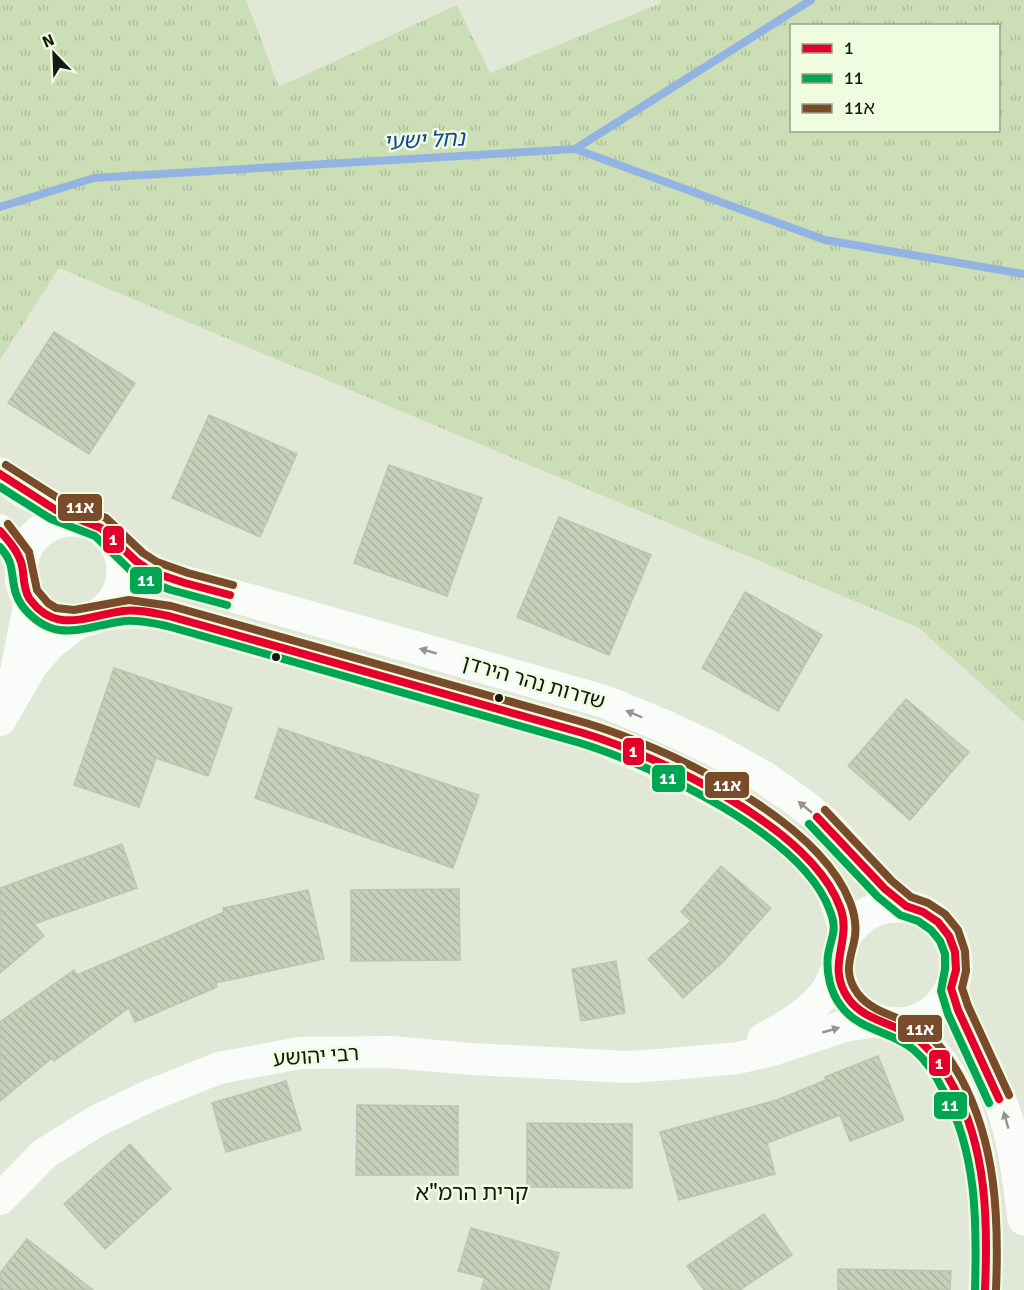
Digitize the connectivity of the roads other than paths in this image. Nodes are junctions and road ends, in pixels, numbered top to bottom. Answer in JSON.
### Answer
{"nodes":[{"id":1,"x":0,"y":474,"type":"edge"},
{"id":2,"x":76,"y":519,"type":"junction"},
{"id":3,"x":0,"y":531,"type":"edge"},
{"id":4,"x":117,"y":544,"type":"junction"},
{"id":5,"x":22,"y":563,"type":"junction"},
{"id":6,"x":30,"y":600,"type":"junction"},
{"id":7,"x":88,"y":619,"type":"junction"},
{"id":8,"x":1,"y":718,"type":"edge"},
{"id":9,"x":906,"y":906,"type":"junction"},
{"id":10,"x":841,"y":952,"type":"junction"},
{"id":11,"x":951,"y":988,"type":"junction"},
{"id":12,"x":883,"y":1022,"type":"junction"},
{"id":13,"x":672,"y":1064,"type":"junction"},
{"id":14,"x":0,"y":1199,"type":"edge"},
{"id":15,"x":1024,"y":1219,"type":"edge"},
{"id":16,"x":985,"y":1290,"type":"edge"}],
"edges":[{"from":1,"to":2,"type":"main road"},
{"from":2,"to":4,"type":"main road"},
{"from":2,"to":5,"type":"main road"},
{"from":3,"to":5,"type":"main road"},
{"from":4,"to":7,"type":"main road"},
{"from":9,"to":4,"type":"main road","name":"שדרות נהר הירדן","one_way":true},
{"from":5,"to":6,"type":"main road"},
{"from":6,"to":7,"type":"main road"},
{"from":6,"to":8,"type":"street"},
{"from":7,"to":8,"type":"street"},
{"from":7,"to":10,"type":"main road","name":"שדרות נהר הירדן"},
{"from":9,"to":10,"type":"main road"},
{"from":9,"to":11,"type":"main road"},
{"from":10,"to":12,"type":"main road"},
{"from":10,"to":13,"type":"street","name":"רבי יהושע"},
{"from":11,"to":12,"type":"main road"},
{"from":15,"to":11,"type":"main road","one_way":true},
{"from":13,"to":12,"type":"street","name":"רבי יהושע","one_way":true},
{"from":12,"to":16,"type":"main road"},
{"from":13,"to":14,"type":"street","name":"רבי יהושע"}]}
